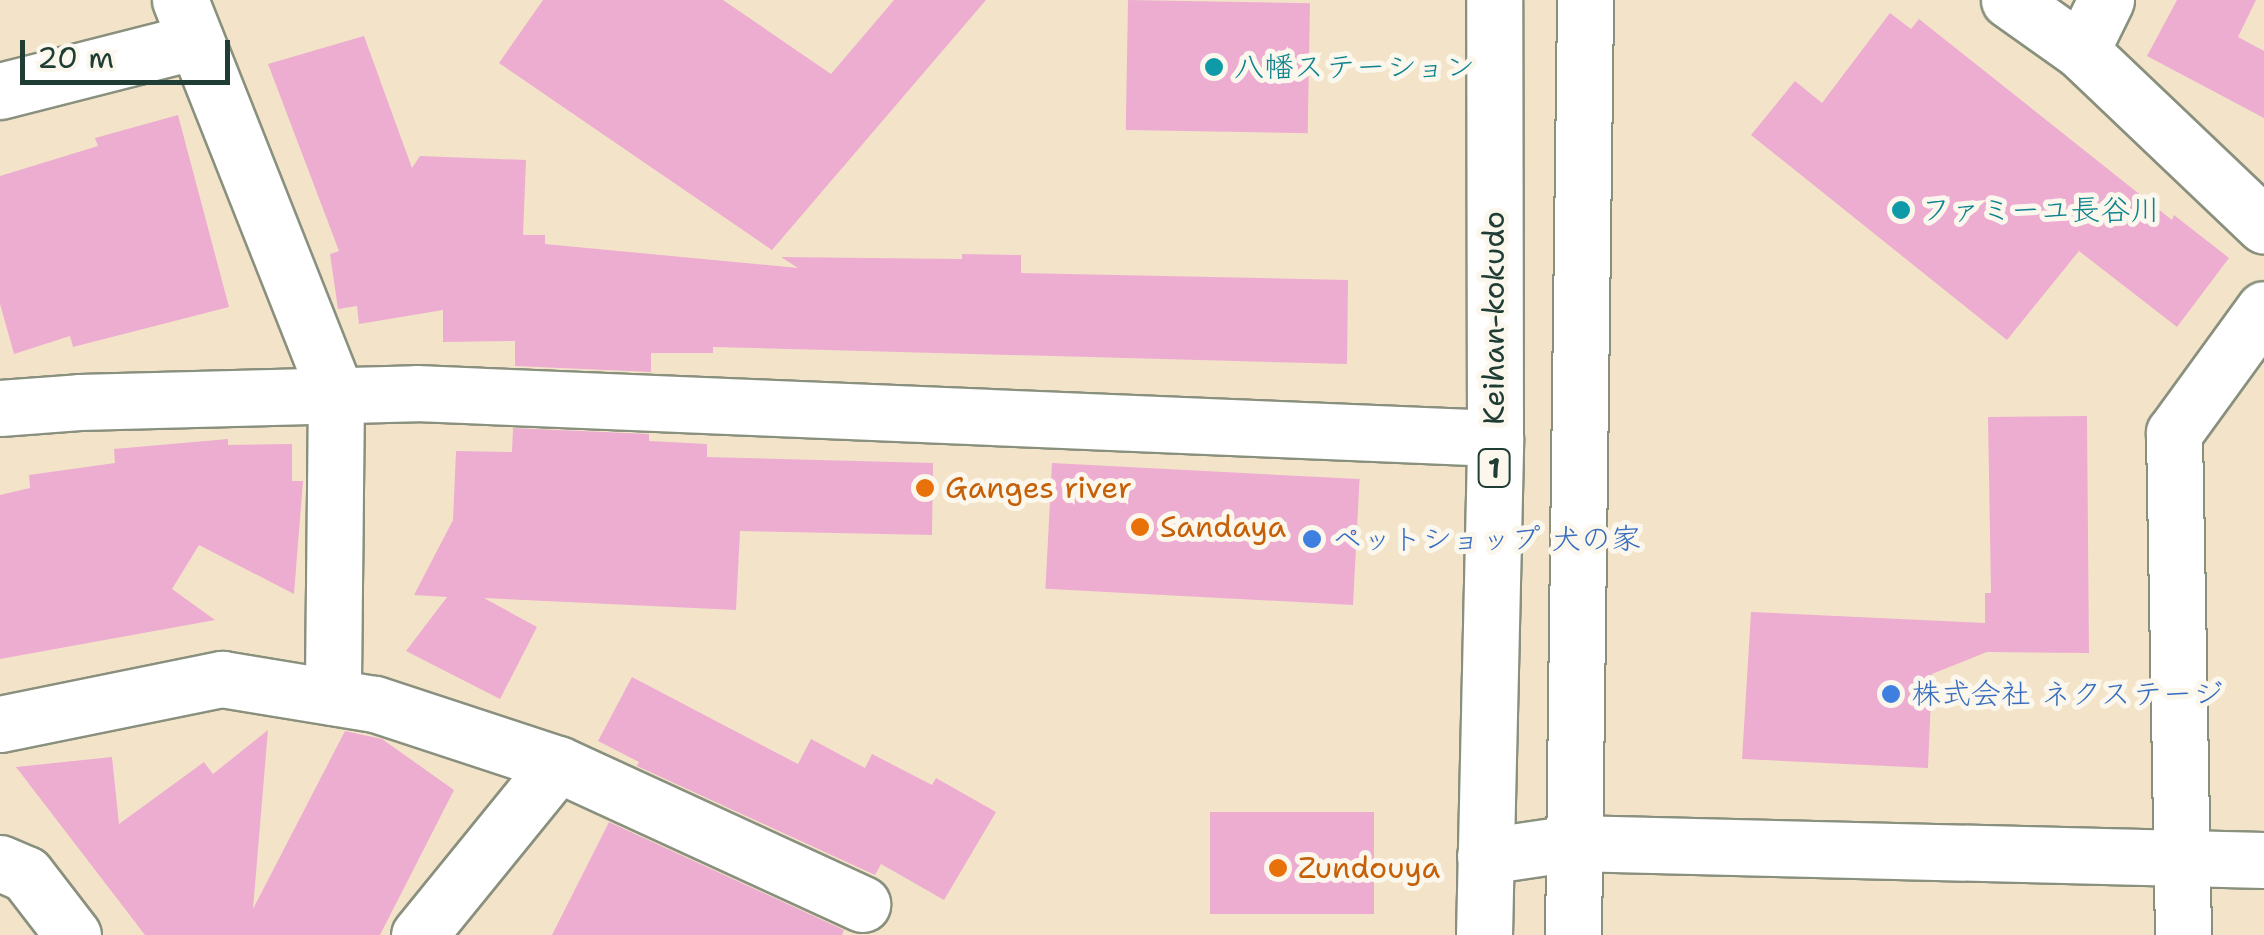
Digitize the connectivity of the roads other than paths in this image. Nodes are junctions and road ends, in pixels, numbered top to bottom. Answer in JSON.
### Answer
{"nodes":[{"id":1,"x":1494,"y":0,"type":"edge"},
{"id":2,"x":1585,"y":0,"type":"edge"},
{"id":3,"x":2009,"y":0,"type":"edge"},
{"id":4,"x":2106,"y":0,"type":"edge"},
{"id":5,"x":188,"y":20,"type":"edge"},
{"id":6,"x":2081,"y":51,"type":"junction"},
{"id":7,"x":0,"y":91,"type":"edge"},
{"id":8,"x":2264,"y":225,"type":"edge"},
{"id":9,"x":2264,"y":309,"type":"edge"},
{"id":10,"x":336,"y":395,"type":"junction"},
{"id":11,"x":0,"y":408,"type":"edge"},
{"id":12,"x":1494,"y":438,"type":"junction"},
{"id":13,"x":333,"y":697,"type":"junction"},
{"id":14,"x":0,"y":724,"type":"edge"},
{"id":15,"x":558,"y":764,"type":"junction"},
{"id":16,"x":1572,"y":843,"type":"junction"},
{"id":17,"x":1484,"y":856,"type":"junction"},
{"id":18,"x":2184,"y":858,"type":"junction"},
{"id":19,"x":2264,"y":860,"type":"edge"},
{"id":20,"x":0,"y":863,"type":"edge"},
{"id":21,"x":862,"y":904,"type":"dead end"},
{"id":22,"x":73,"y":935,"type":"edge"},
{"id":23,"x":418,"y":935,"type":"edge"},
{"id":24,"x":1484,"y":935,"type":"edge"},
{"id":25,"x":1573,"y":935,"type":"edge"},
{"id":26,"x":2182,"y":935,"type":"edge"}],
"edges":[{"from":1,"to":12,"type":"main road","name":"Keihan-kokudo","number":"1"},
{"from":2,"to":16,"type":"main road"},
{"from":3,"to":6,"type":"main road"},
{"from":4,"to":6,"type":"main road"},
{"from":5,"to":7,"type":"main road"},
{"from":5,"to":10,"type":"main road"},
{"from":6,"to":8,"type":"main road"},
{"from":9,"to":18,"type":"main road"},
{"from":10,"to":11,"type":"main road"},
{"from":10,"to":12,"type":"main road"},
{"from":10,"to":13,"type":"main road"},
{"from":12,"to":17,"type":"main road","name":"Keihan-kokudo","number":"1"},
{"from":13,"to":14,"type":"main road"},
{"from":13,"to":15,"type":"main road"},
{"from":15,"to":21,"type":"main road"},
{"from":15,"to":23,"type":"main road"},
{"from":16,"to":17,"type":"main road"},
{"from":16,"to":18,"type":"main road"},
{"from":16,"to":25,"type":"main road"},
{"from":17,"to":24,"type":"main road","name":"Keihan-kokudo","number":"1"},
{"from":18,"to":19,"type":"main road"},
{"from":18,"to":26,"type":"main road"},
{"from":20,"to":22,"type":"main road"}]}
